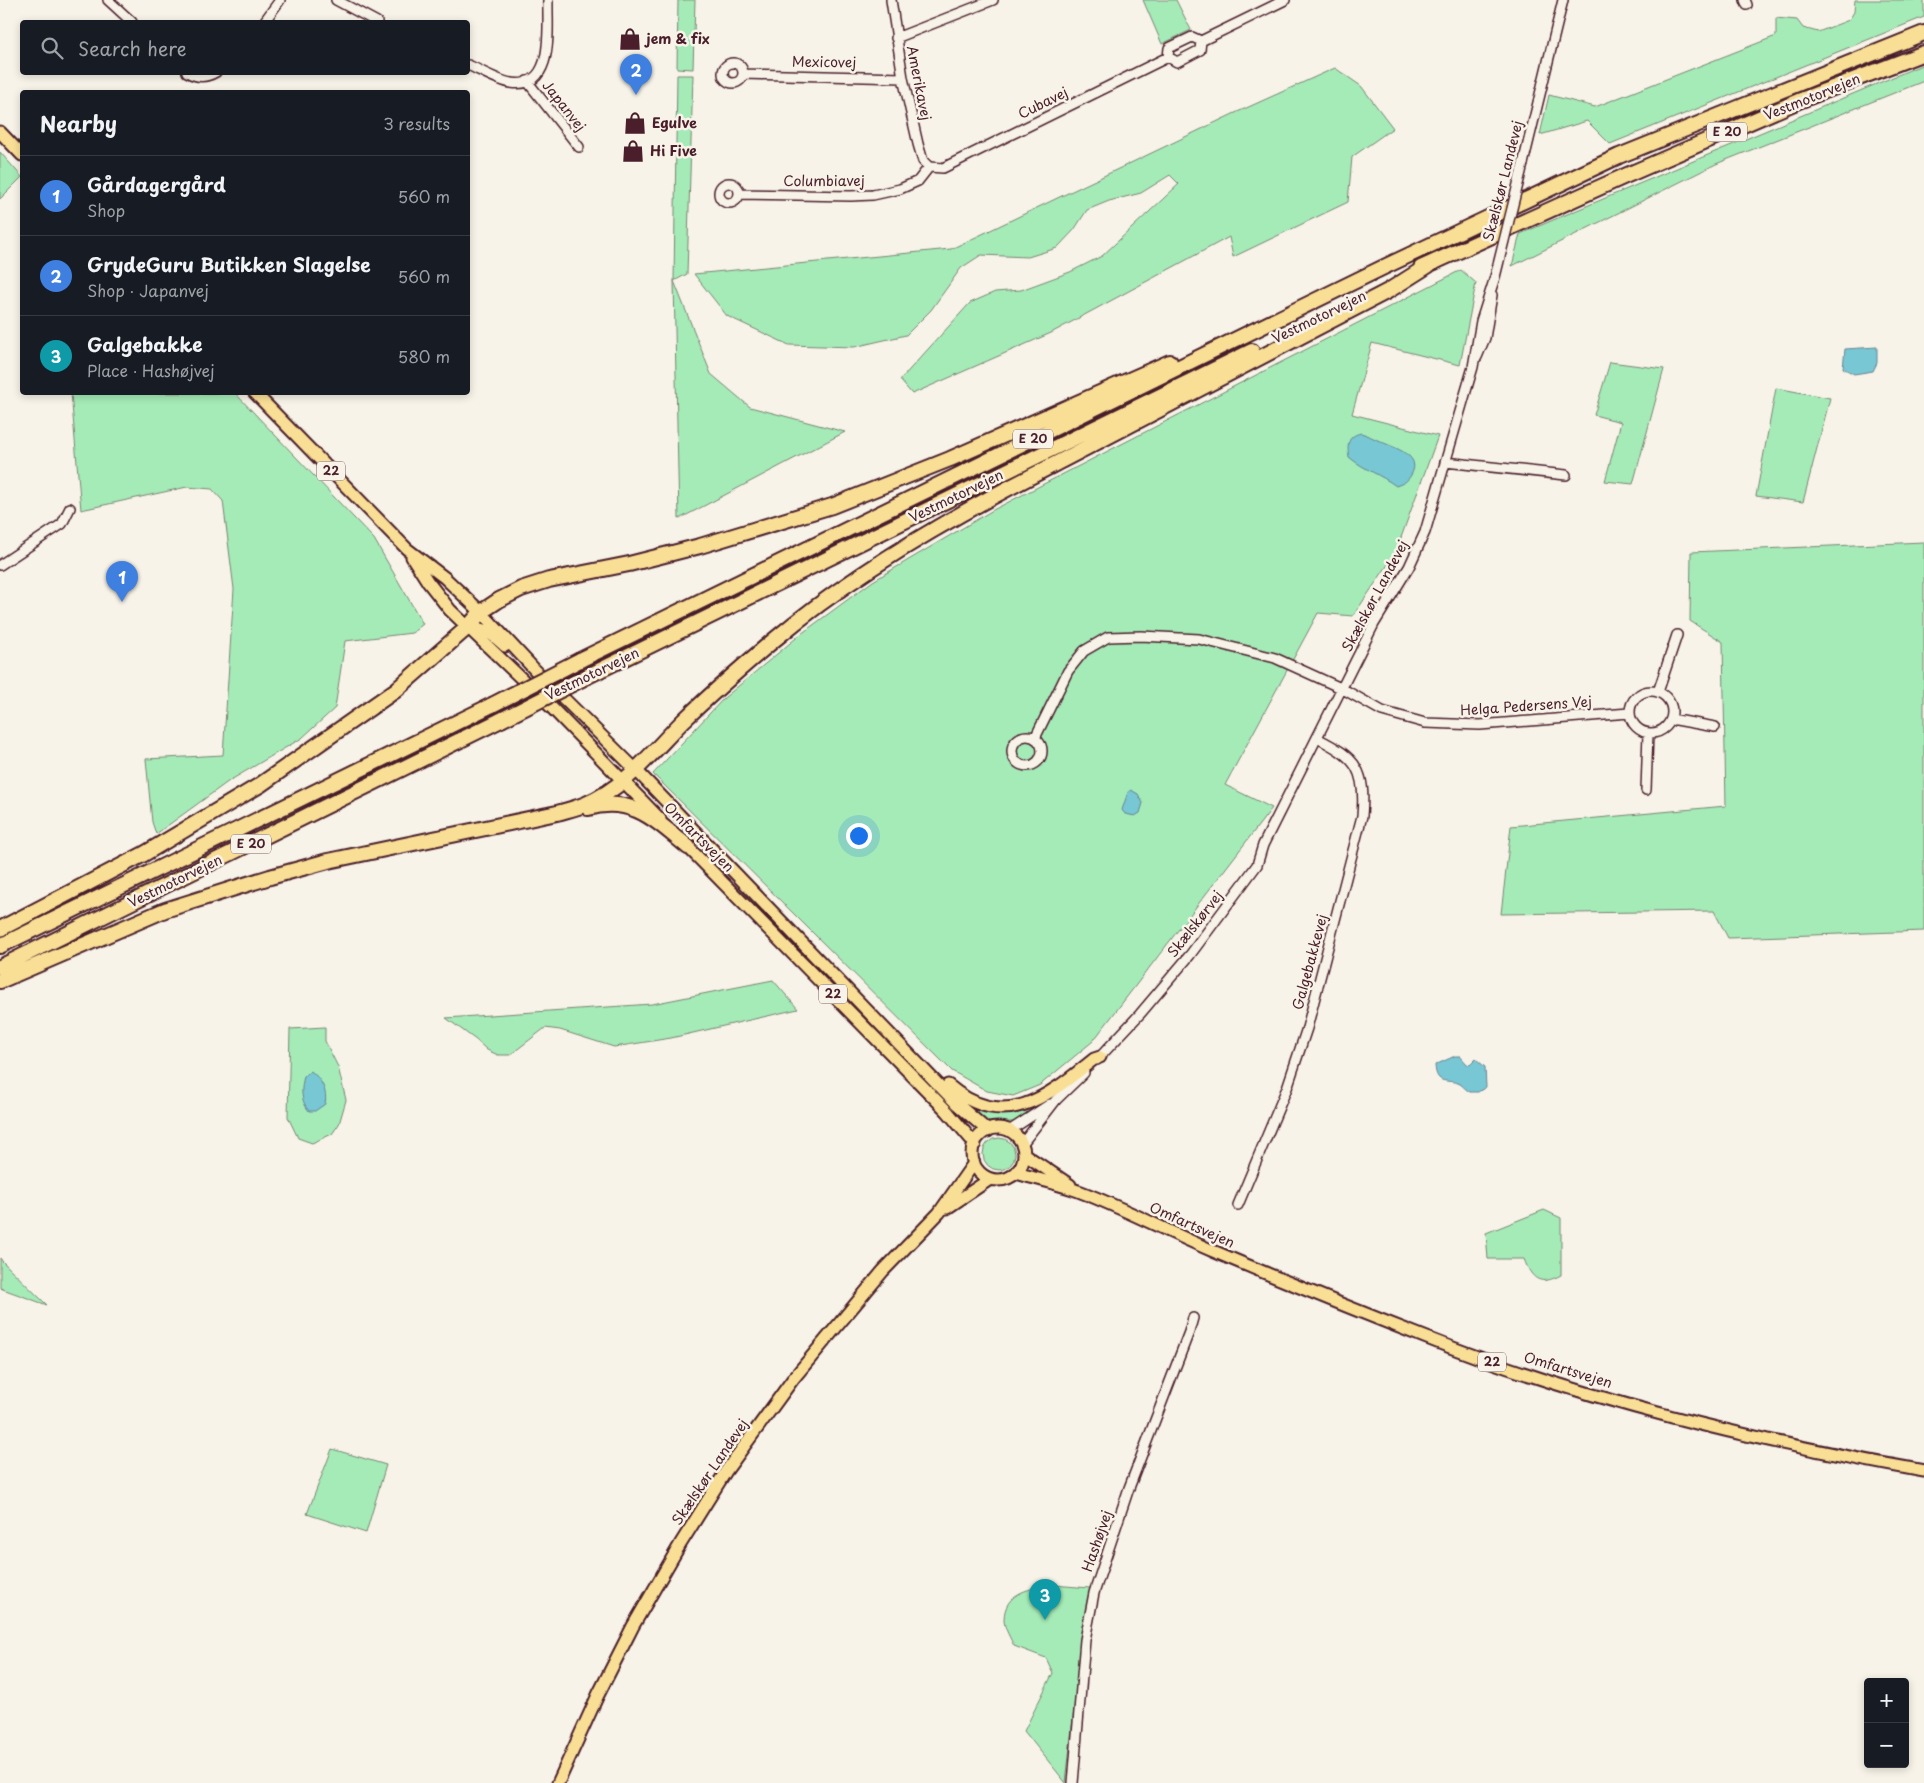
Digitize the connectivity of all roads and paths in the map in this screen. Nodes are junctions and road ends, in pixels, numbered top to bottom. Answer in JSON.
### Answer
{"nodes":[{"id":1,"x":108,"y":0,"type":"edge"},
{"id":2,"x":280,"y":0,"type":"edge"},
{"id":3,"x":336,"y":0,"type":"edge"},
{"id":4,"x":548,"y":0,"type":"edge"},
{"id":5,"x":891,"y":0,"type":"edge"},
{"id":6,"x":993,"y":0,"type":"edge"},
{"id":7,"x":1285,"y":0,"type":"edge"},
{"id":8,"x":1564,"y":0,"type":"edge"},
{"id":9,"x":130,"y":20,"type":"edge"},
{"id":10,"x":265,"y":20,"type":"edge"},
{"id":11,"x":373,"y":20,"type":"edge"},
{"id":12,"x":1924,"y":33,"type":"edge"},
{"id":13,"x":896,"y":38,"type":"junction"},
{"id":14,"x":1201,"y":41,"type":"junction"},
{"id":15,"x":1924,"y":53,"type":"edge"},
{"id":16,"x":1168,"y":57,"type":"junction"},
{"id":17,"x":470,"y":66,"type":"edge"},
{"id":18,"x":743,"y":74,"type":"dead end"},
{"id":19,"x":195,"y":75,"type":"edge"},
{"id":20,"x":210,"y":75,"type":"edge"},
{"id":21,"x":904,"y":78,"type":"junction"},
{"id":22,"x":528,"y":81,"type":"junction"},
{"id":23,"x":0,"y":132,"type":"edge"},
{"id":24,"x":579,"y":147,"type":"dead end"},
{"id":25,"x":20,"y":153,"type":"edge"},
{"id":26,"x":929,"y":167,"type":"junction"},
{"id":27,"x":740,"y":194,"type":"dead end"},
{"id":28,"x":1429,"y":264,"type":"junction"},
{"id":29,"x":1284,"y":316,"type":"junction"},
{"id":30,"x":257,"y":395,"type":"edge"},
{"id":31,"x":1445,"y":462,"type":"junction"},
{"id":32,"x":1566,"y":475,"type":"dead end"},
{"id":33,"x":70,"y":508,"type":"dead end"},
{"id":34,"x":407,"y":549,"type":"junction"},
{"id":35,"x":0,"y":566,"type":"edge"},
{"id":36,"x":481,"y":612,"type":"junction"},
{"id":37,"x":468,"y":627,"type":"junction"},
{"id":38,"x":1677,"y":635,"type":"dead end"},
{"id":39,"x":536,"y":671,"type":"junction"},
{"id":40,"x":1343,"y":689,"type":"junction"},
{"id":41,"x":1658,"y":692,"type":"junction"},
{"id":42,"x":551,"y":707,"type":"junction"},
{"id":43,"x":1629,"y":713,"type":"junction"},
{"id":44,"x":1671,"y":719,"type":"junction"},
{"id":45,"x":1715,"y":727,"type":"dead end"},
{"id":46,"x":1648,"y":733,"type":"junction"},
{"id":47,"x":1035,"y":738,"type":"dead end"},
{"id":48,"x":1317,"y":738,"type":"junction"},
{"id":49,"x":636,"y":770,"type":"junction"},
{"id":50,"x":622,"y":782,"type":"junction"},
{"id":51,"x":1646,"y":790,"type":"dead end"},
{"id":52,"x":500,"y":826,"type":"junction"},
{"id":53,"x":688,"y":847,"type":"junction"},
{"id":54,"x":0,"y":929,"type":"edge"},
{"id":55,"x":0,"y":946,"type":"edge"},
{"id":56,"x":0,"y":967,"type":"edge"},
{"id":57,"x":0,"y":981,"type":"edge"},
{"id":58,"x":903,"y":1046,"type":"junction"},
{"id":59,"x":1100,"y":1057,"type":"junction"},
{"id":60,"x":1056,"y":1100,"type":"junction"},
{"id":61,"x":988,"y":1131,"type":"junction"},
{"id":62,"x":1009,"y":1131,"type":"junction"},
{"id":63,"x":975,"y":1144,"type":"junction"},
{"id":64,"x":1023,"y":1149,"type":"junction"},
{"id":65,"x":974,"y":1163,"type":"junction"},
{"id":66,"x":1016,"y":1173,"type":"junction"},
{"id":67,"x":990,"y":1178,"type":"junction"},
{"id":68,"x":1080,"y":1191,"type":"junction"},
{"id":69,"x":1238,"y":1205,"type":"dead end"},
{"id":70,"x":939,"y":1213,"type":"junction"},
{"id":71,"x":1193,"y":1318,"type":"dead end"},
{"id":72,"x":1924,"y":1471,"type":"edge"},
{"id":73,"x":558,"y":1783,"type":"edge"},
{"id":74,"x":1072,"y":1783,"type":"edge"}],
"edges":[{"from":1,"to":9,"type":"street"},
{"from":2,"to":10,"type":"street"},
{"from":3,"to":11,"type":"street"},
{"from":4,"to":22,"type":"street","name":"Japanvej"},
{"from":5,"to":13,"type":"street","name":"Amerikavej"},
{"from":6,"to":13,"type":"street"},
{"from":7,"to":14,"type":"street"},
{"from":8,"to":31,"type":"street","name":"Skælskør Landevej","bridge":true},
{"from":12,"to":29,"type":"highway","name":"Vestmotorvejen","number":"E 20"},
{"from":13,"to":21,"type":"street","name":"Amerikavej"},
{"from":14,"to":16,"type":"street","name":"Cubavej"},
{"from":14,"to":16,"type":"street","name":"Cubavej"},
{"from":15,"to":28,"type":"highway","name":"Vestmotorvejen","number":"E 20"},
{"from":16,"to":26,"type":"street","name":"Cubavej"},
{"from":17,"to":22,"type":"street","name":"Japanvej"},
{"from":18,"to":21,"type":"street","name":"Mexicovej"},
{"from":19,"to":20,"type":"street"},
{"from":21,"to":26,"type":"street","name":"Amerikavej"},
{"from":22,"to":24,"type":"street","name":"Japanvej"},
{"from":23,"to":25,"type":"main road"},
{"from":26,"to":27,"type":"street","name":"Columbiavej"},
{"from":28,"to":49,"type":"highway"},
{"from":28,"to":56,"type":"highway","name":"Vestmotorvejen","number":"E 20","bridge":true},
{"from":29,"to":36,"type":"highway"},
{"from":29,"to":55,"type":"highway","name":"Vestmotorvejen","number":"E 20","bridge":true},
{"from":30,"to":34,"type":"main road","name":"Omfartsvejen","number":"22"},
{"from":31,"to":32,"type":"street"},
{"from":31,"to":40,"type":"street","name":"Skælskør Landevej"},
{"from":33,"to":35,"type":"street"},
{"from":34,"to":36,"type":"main road","name":"Omfartsvejen","number":"22"},
{"from":34,"to":37,"type":"main road","name":"Omfartsvejen","number":"22"},
{"from":36,"to":37,"type":"highway"},
{"from":36,"to":39,"type":"main road","name":"Omfartsvejen","number":"22"},
{"from":37,"to":39,"type":"main road"},
{"from":37,"to":42,"type":"main road","name":"Omfartsvejen","number":"22"},
{"from":37,"to":54,"type":"highway"},
{"from":38,"to":41,"type":"street"},
{"from":39,"to":49,"type":"main road","name":"Omfartsvejen","number":"22"},
{"from":40,"to":43,"type":"street","name":"Helga Pedersens Vej"},
{"from":40,"to":47,"type":"street","name":"Helga Pedersens Vej"},
{"from":40,"to":48,"type":"street","name":"Skælskør Landevej"},
{"from":41,"to":43,"type":"street"},
{"from":41,"to":44,"type":"street"},
{"from":42,"to":49,"type":"main road"},
{"from":42,"to":50,"type":"main road","name":"Omfartsvejen","number":"22"},
{"from":43,"to":46,"type":"street"},
{"from":44,"to":45,"type":"street"},
{"from":44,"to":46,"type":"street"},
{"from":46,"to":51,"type":"street"},
{"from":48,"to":59,"type":"street","name":"Skælskørvej"},
{"from":48,"to":69,"type":"street","name":"Galgebakkevej"},
{"from":49,"to":50,"type":"highway"},
{"from":49,"to":58,"type":"main road","name":"Omfartsvejen","number":"22"},
{"from":50,"to":52,"type":"highway"},
{"from":50,"to":53,"type":"main road","name":"Omfartsvejen","number":"22"},
{"from":52,"to":53,"type":"highway"},
{"from":52,"to":57,"type":"highway"},
{"from":53,"to":63,"type":"main road","name":"Omfartsvejen","number":"22"},
{"from":58,"to":59,"type":"main road"},
{"from":58,"to":61,"type":"main road","name":"Omfartsvejen","number":"22"},
{"from":59,"to":60,"type":"street","name":"Skælskørvej"},
{"from":60,"to":62,"type":"street","name":"Skælskørvej"},
{"from":60,"to":64,"type":"street","name":"Skælskørvej"},
{"from":61,"to":62,"type":"main road"},
{"from":61,"to":63,"type":"main road"},
{"from":62,"to":64,"type":"main road","number":"22"},
{"from":63,"to":65,"type":"main road"},
{"from":64,"to":66,"type":"main road"},
{"from":64,"to":68,"type":"main road","name":"Omfartsvejen","number":"22"},
{"from":65,"to":67,"type":"main road"},
{"from":65,"to":70,"type":"main road","name":"Skælskør Landevej"},
{"from":66,"to":67,"type":"main road","number":"22"},
{"from":66,"to":68,"type":"main road","name":"Omfartsvejen","number":"22"},
{"from":67,"to":70,"type":"main road","name":"Skælskør Landevej"},
{"from":68,"to":72,"type":"main road","name":"Omfartsvejen","number":"22"},
{"from":70,"to":73,"type":"main road","name":"Skælskør Landevej"},
{"from":71,"to":74,"type":"street","name":"Hashøjvej"}]}
